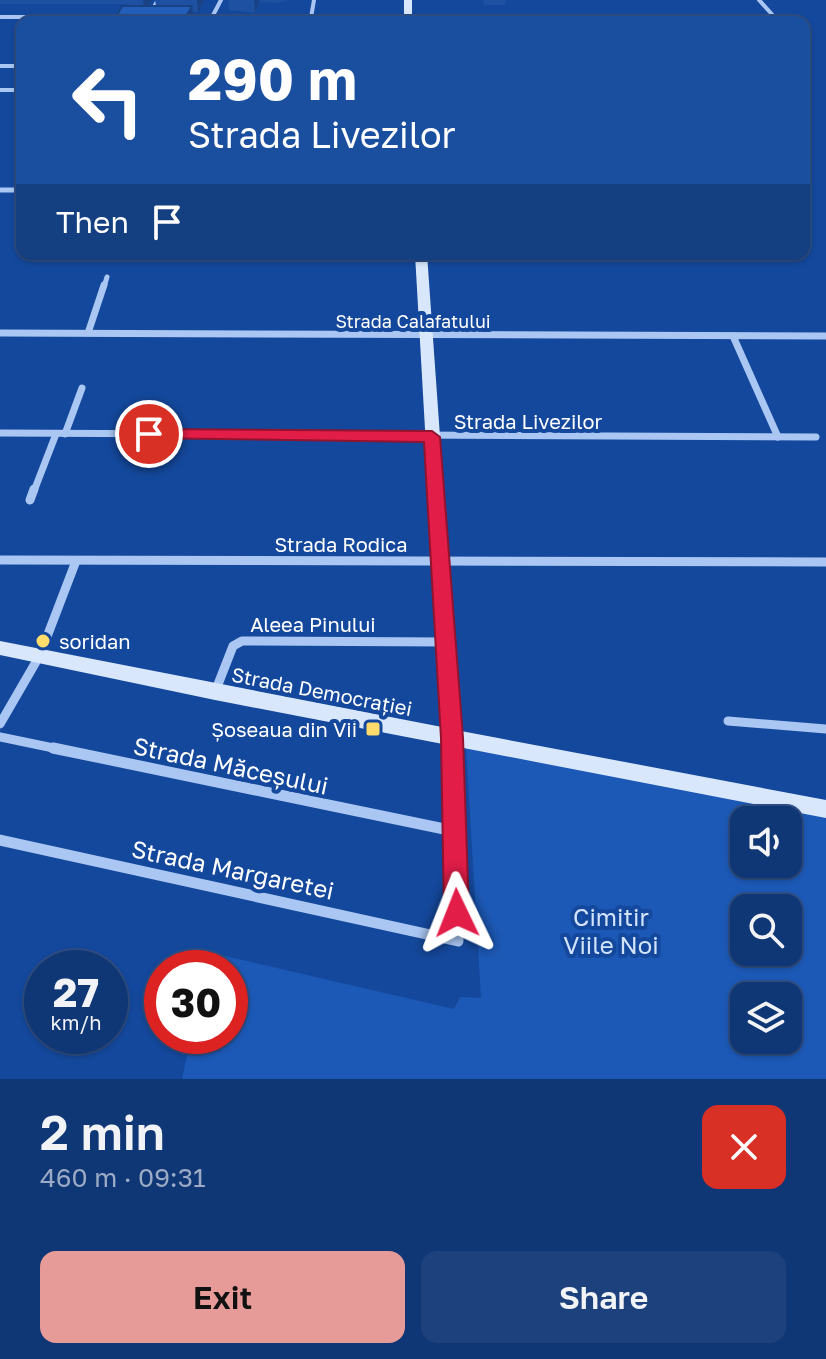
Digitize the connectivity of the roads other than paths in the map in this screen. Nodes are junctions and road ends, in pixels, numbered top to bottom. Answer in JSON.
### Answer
{"nodes":[{"id":1,"x":759,"y":0,"type":"edge"},
{"id":2,"x":773,"y":16,"type":"edge"},
{"id":3,"x":421,"y":260,"type":"edge"},
{"id":4,"x":107,"y":277,"type":"dead end"},
{"id":5,"x":0,"y":333,"type":"edge"},
{"id":6,"x":88,"y":333,"type":"junction"},
{"id":7,"x":426,"y":335,"type":"junction"},
{"id":8,"x":733,"y":336,"type":"junction"},
{"id":9,"x":826,"y":336,"type":"edge"},
{"id":10,"x":82,"y":388,"type":"dead end"},
{"id":11,"x":0,"y":433,"type":"edge"},
{"id":12,"x":60,"y":434,"type":"junction"},
{"id":13,"x":432,"y":437,"type":"junction"},
{"id":14,"x":778,"y":437,"type":"junction"},
{"id":15,"x":816,"y":437,"type":"dead end"},
{"id":16,"x":30,"y":500,"type":"dead end"},
{"id":17,"x":0,"y":560,"type":"edge"},
{"id":18,"x":76,"y":561,"type":"junction"},
{"id":19,"x":440,"y":562,"type":"junction"},
{"id":20,"x":826,"y":562,"type":"edge"},
{"id":21,"x":445,"y":642,"type":"junction"},
{"id":22,"x":0,"y":648,"type":"edge"},
{"id":23,"x":40,"y":655,"type":"junction"},
{"id":24,"x":215,"y":692,"type":"junction"},
{"id":25,"x":728,"y":721,"type":"dead end"},
{"id":26,"x":0,"y":724,"type":"edge"},
{"id":27,"x":826,"y":729,"type":"edge"},
{"id":28,"x":0,"y":737,"type":"edge"},
{"id":29,"x":452,"y":738,"type":"junction"},
{"id":30,"x":826,"y":809,"type":"edge"},
{"id":31,"x":454,"y":831,"type":"junction"},
{"id":32,"x":0,"y":840,"type":"edge"}],
"edges":[{"from":1,"to":2,"type":"street"},
{"from":3,"to":7,"type":"street"},
{"from":4,"to":6,"type":"street"},
{"from":5,"to":6,"type":"street","name":"Strada Calafatului"},
{"from":6,"to":7,"type":"street","name":"Strada Calafatului"},
{"from":7,"to":8,"type":"street","name":"Strada Calafatului"},
{"from":7,"to":13,"type":"street"},
{"from":8,"to":9,"type":"street","name":"Strada Calafatului"},
{"from":8,"to":14,"type":"street"},
{"from":10,"to":12,"type":"street"},
{"from":11,"to":12,"type":"street","name":"Strada Livezilor"},
{"from":12,"to":13,"type":"street","name":"Strada Livezilor"},
{"from":12,"to":16,"type":"street"},
{"from":13,"to":14,"type":"street","name":"Strada Livezilor"},
{"from":13,"to":19,"type":"street"},
{"from":14,"to":15,"type":"street","name":"Strada Livezilor"},
{"from":17,"to":18,"type":"street","name":"Strada Rodica"},
{"from":18,"to":19,"type":"street","name":"Strada Rodica"},
{"from":18,"to":23,"type":"street"},
{"from":19,"to":20,"type":"street","name":"Strada Rodica"},
{"from":19,"to":21,"type":"street"},
{"from":21,"to":24,"type":"street","name":"Aleea Pinului"},
{"from":21,"to":29,"type":"street"},
{"from":22,"to":23,"type":"street","name":"Strada Democrației"},
{"from":23,"to":24,"type":"street","name":"Strada Democrației"},
{"from":23,"to":26,"type":"street"},
{"from":24,"to":29,"type":"street","name":"Strada Democrației"},
{"from":25,"to":27,"type":"street"},
{"from":28,"to":31,"type":"street","name":"Strada Măceșului"},
{"from":29,"to":30,"type":"street","name":"Strada Democrației"},
{"from":29,"to":31,"type":"street"},
{"from":31,"to":32,"type":"street","name":"Strada Margaretei"}]}
